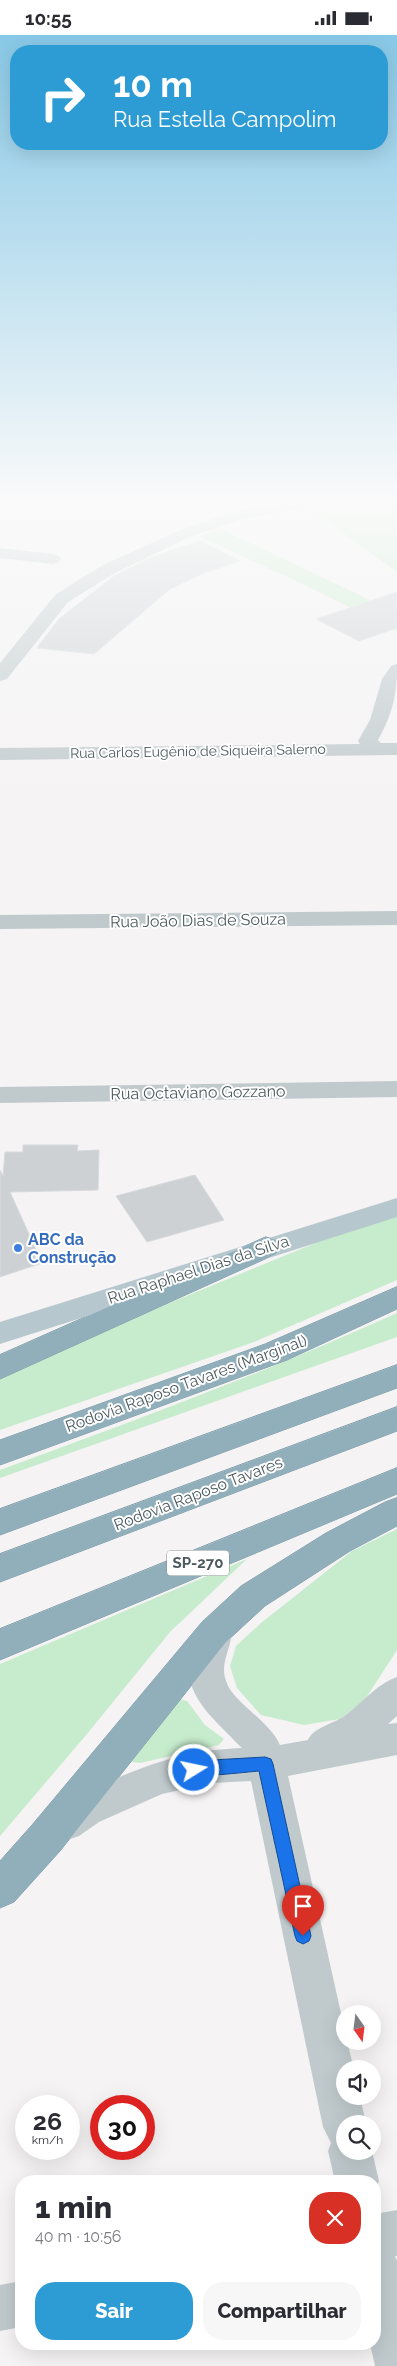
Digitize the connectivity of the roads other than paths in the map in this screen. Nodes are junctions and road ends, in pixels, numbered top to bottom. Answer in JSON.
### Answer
{"nodes":[{"id":1,"x":53,"y":608,"type":"edge"},
{"id":2,"x":7,"y":656,"type":"edge"},
{"id":3,"x":397,"y":670,"type":"edge"},
{"id":4,"x":0,"y":675,"type":"edge"},
{"id":5,"x":386,"y":749,"type":"edge"},
{"id":6,"x":0,"y":754,"type":"edge"},
{"id":7,"x":397,"y":918,"type":"edge"},
{"id":8,"x":0,"y":922,"type":"edge"},
{"id":9,"x":397,"y":1089,"type":"edge"},
{"id":10,"x":0,"y":1095,"type":"edge"},
{"id":11,"x":397,"y":1207,"type":"edge"},
{"id":12,"x":266,"y":1247,"type":"junction"},
{"id":13,"x":397,"y":1297,"type":"edge"},
{"id":14,"x":0,"y":1333,"type":"edge"},
{"id":15,"x":0,"y":1368,"type":"edge"},
{"id":16,"x":397,"y":1376,"type":"edge"},
{"id":17,"x":397,"y":1419,"type":"edge"},
{"id":18,"x":0,"y":1453,"type":"edge"},
{"id":19,"x":397,"y":1480,"type":"edge"},
{"id":20,"x":397,"y":1511,"type":"edge"},
{"id":21,"x":0,"y":1521,"type":"edge"},
{"id":22,"x":0,"y":1568,"type":"edge"},
{"id":23,"x":214,"y":1632,"type":"junction"},
{"id":24,"x":0,"y":1645,"type":"edge"},
{"id":25,"x":397,"y":1692,"type":"edge"},
{"id":26,"x":397,"y":1739,"type":"edge"},
{"id":27,"x":265,"y":1764,"type":"junction"},
{"id":28,"x":46,"y":1839,"type":"junction"},
{"id":29,"x":0,"y":1889,"type":"edge"},
{"id":30,"x":342,"y":2115,"type":"edge"},
{"id":31,"x":352,"y":2160,"type":"edge"},
{"id":32,"x":356,"y":2175,"type":"edge"},
{"id":33,"x":397,"y":2233,"type":"edge"},
{"id":34,"x":381,"y":2236,"type":"edge"},
{"id":35,"x":381,"y":2290,"type":"edge"},
{"id":36,"x":15,"y":2305,"type":"edge"},
{"id":37,"x":0,"y":2308,"type":"edge"},
{"id":38,"x":397,"y":2361,"type":"edge"}],
"edges":[{"from":1,"to":2,"type":"street"},
{"from":2,"to":4,"type":"street"},
{"from":3,"to":5,"type":"street"},
{"from":5,"to":6,"type":"street","name":"Rua Carlos Eugênio de Siqueira Salerno"},
{"from":7,"to":8,"type":"street","name":"Rua João Dias de Souza"},
{"from":9,"to":10,"type":"street","name":"Rua Octaviano Gozzano"},
{"from":11,"to":12,"type":"main road","name":"Rua Raphael Dias da Silva"},
{"from":12,"to":14,"type":"main road","name":"Rua Raphael Dias da Silva"},
{"from":12,"to":15,"type":"highway"},
{"from":13,"to":18,"type":"highway","name":"Rodovia Raposo Tavares (Marginal)"},
{"from":16,"to":21,"type":"highway"},
{"from":17,"to":22,"type":"highway","name":"Rodovia Raposo Tavares"},
{"from":19,"to":24,"type":"highway","number":"SP-270"},
{"from":20,"to":23,"type":"highway"},
{"from":23,"to":27,"type":"street"},
{"from":23,"to":28,"type":"highway"},
{"from":25,"to":27,"type":"street"},
{"from":26,"to":27,"type":"street"},
{"from":27,"to":28,"type":"street"},
{"from":27,"to":30,"type":"street"},
{"from":28,"to":29,"type":"highway"},
{"from":31,"to":32,"type":"street"},
{"from":33,"to":34,"type":"street"},
{"from":35,"to":38,"type":"street"},
{"from":36,"to":37,"type":"street"}]}
